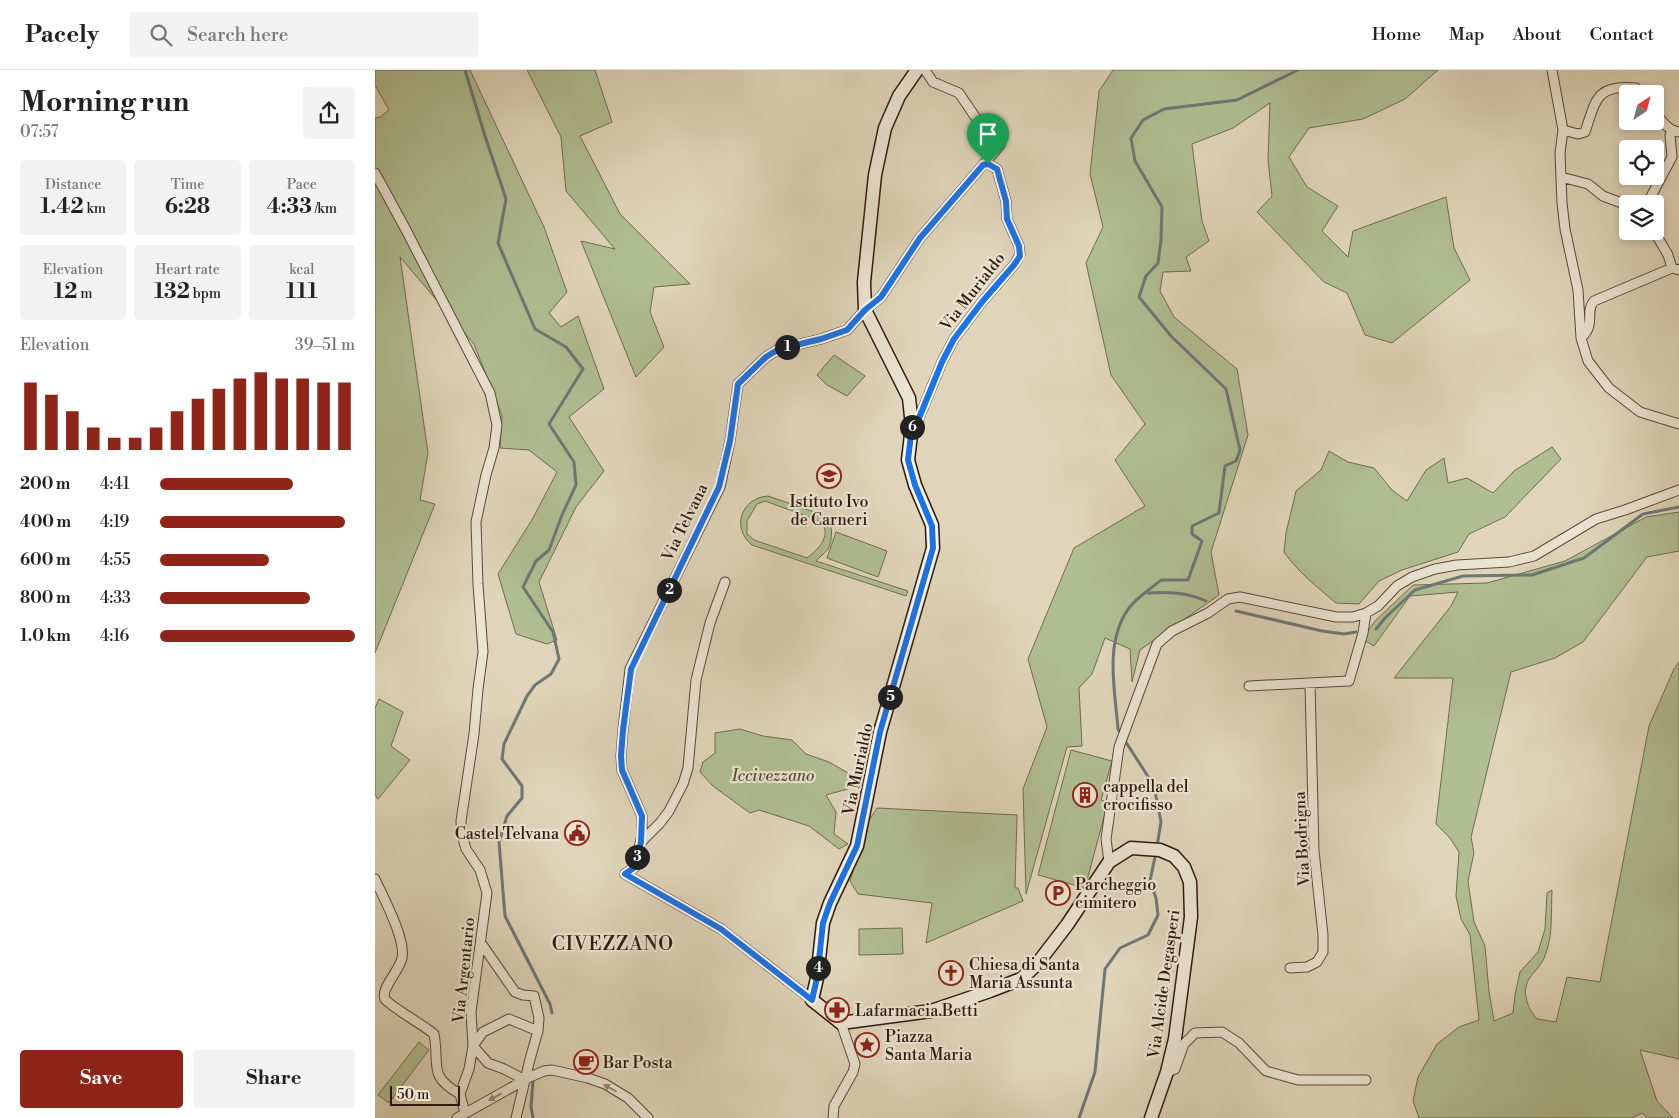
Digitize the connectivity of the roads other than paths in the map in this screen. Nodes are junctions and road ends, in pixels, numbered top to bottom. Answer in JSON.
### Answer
{"nodes":[{"id":1,"x":917,"y":70,"type":"edge"},
{"id":2,"x":925,"y":70,"type":"edge"},
{"id":3,"x":1552,"y":70,"type":"edge"},
{"id":4,"x":1619,"y":86,"type":"edge"},
{"id":5,"x":1664,"y":125,"type":"edge"},
{"id":6,"x":1563,"y":130,"type":"junction"},
{"id":7,"x":1676,"y":131,"type":"edge"},
{"id":8,"x":983,"y":165,"type":"junction"},
{"id":9,"x":375,"y":174,"type":"edge"},
{"id":10,"x":1561,"y":177,"type":"junction"},
{"id":11,"x":1652,"y":195,"type":"edge"},
{"id":12,"x":1619,"y":203,"type":"edge"},
{"id":13,"x":1659,"y":240,"type":"edge"},
{"id":14,"x":1676,"y":269,"type":"edge"},
{"id":15,"x":865,"y":310,"type":"junction"},
{"id":16,"x":1581,"y":338,"type":"junction"},
{"id":17,"x":1679,"y":424,"type":"edge"},
{"id":18,"x":912,"y":426,"type":"junction"},
{"id":19,"x":1679,"y":490,"type":"edge"},
{"id":20,"x":725,"y":582,"type":"dead end"},
{"id":21,"x":1366,"y":613,"type":"junction"},
{"id":22,"x":1310,"y":684,"type":"junction"},
{"id":23,"x":1249,"y":686,"type":"dead end"},
{"id":24,"x":641,"y":842,"type":"junction"},
{"id":25,"x":1109,"y":862,"type":"junction"},
{"id":26,"x":375,"y":879,"type":"edge"},
{"id":27,"x":481,"y":943,"type":"junction"},
{"id":28,"x":1290,"y":968,"type":"dead end"},
{"id":29,"x":812,"y":1000,"type":"junction"},
{"id":30,"x":841,"y":1023,"type":"junction"},
{"id":31,"x":538,"y":1031,"type":"junction"},
{"id":32,"x":473,"y":1046,"type":"junction"},
{"id":33,"x":1167,"y":1072,"type":"junction"},
{"id":34,"x":525,"y":1080,"type":"junction"},
{"id":35,"x":1366,"y":1080,"type":"dead end"},
{"id":36,"x":460,"y":1094,"type":"junction"},
{"id":37,"x":461,"y":1115,"type":"edge"},
{"id":38,"x":516,"y":1118,"type":"edge"},
{"id":39,"x":648,"y":1118,"type":"edge"},
{"id":40,"x":833,"y":1118,"type":"edge"},
{"id":41,"x":1151,"y":1118,"type":"edge"}],
"edges":[{"from":1,"to":15,"type":"street"},
{"from":2,"to":8,"type":"street","name":"Via Telvana"},
{"from":3,"to":6,"type":"street"},
{"from":4,"to":6,"type":"street"},
{"from":5,"to":7,"type":"street"},
{"from":6,"to":10,"type":"street"},
{"from":7,"to":11,"type":"street"},
{"from":8,"to":15,"type":"street","name":"Via Telvana"},
{"from":8,"to":18,"type":"street","name":"Via Murialdo"},
{"from":9,"to":27,"type":"street","name":"Via Argentario"},
{"from":10,"to":12,"type":"street"},
{"from":10,"to":16,"type":"street"},
{"from":13,"to":14,"type":"street"},
{"from":14,"to":16,"type":"street"},
{"from":15,"to":18,"type":"street","name":"Via Murialdo"},
{"from":15,"to":24,"type":"street","name":"Via Telvana"},
{"from":16,"to":17,"type":"street"},
{"from":18,"to":29,"type":"street","name":"Via Murialdo"},
{"from":19,"to":21,"type":"street"},
{"from":20,"to":24,"type":"street"},
{"from":21,"to":22,"type":"street"},
{"from":21,"to":25,"type":"street"},
{"from":22,"to":23,"type":"street"},
{"from":22,"to":28,"type":"street","name":"Via Bodrigna"},
{"from":24,"to":29,"type":"street","name":"Via Telvana"},
{"from":25,"to":30,"type":"street","name":"Via Alcide Degasperi"},
{"from":25,"to":33,"type":"street","name":"Via Alcide Degasperi"},
{"from":26,"to":36,"type":"street"},
{"from":27,"to":31,"type":"street"},
{"from":27,"to":32,"type":"street","name":"Via Argentario"},
{"from":29,"to":30,"type":"street","name":"Via Telvana"},
{"from":30,"to":40,"type":"street"},
{"from":31,"to":32,"type":"street"},
{"from":31,"to":34,"type":"street"},
{"from":32,"to":34,"type":"street","name":"Via Argentario"},
{"from":32,"to":36,"type":"street"},
{"from":33,"to":35,"type":"street","name":"Via Alcide Degasperi"},
{"from":33,"to":41,"type":"street","name":"Via Alcide Degasperi"},
{"from":34,"to":37,"type":"street","one_way":true},
{"from":34,"to":38,"type":"street"},
{"from":39,"to":34,"type":"street","one_way":true},
{"from":36,"to":37,"type":"street"}]}
